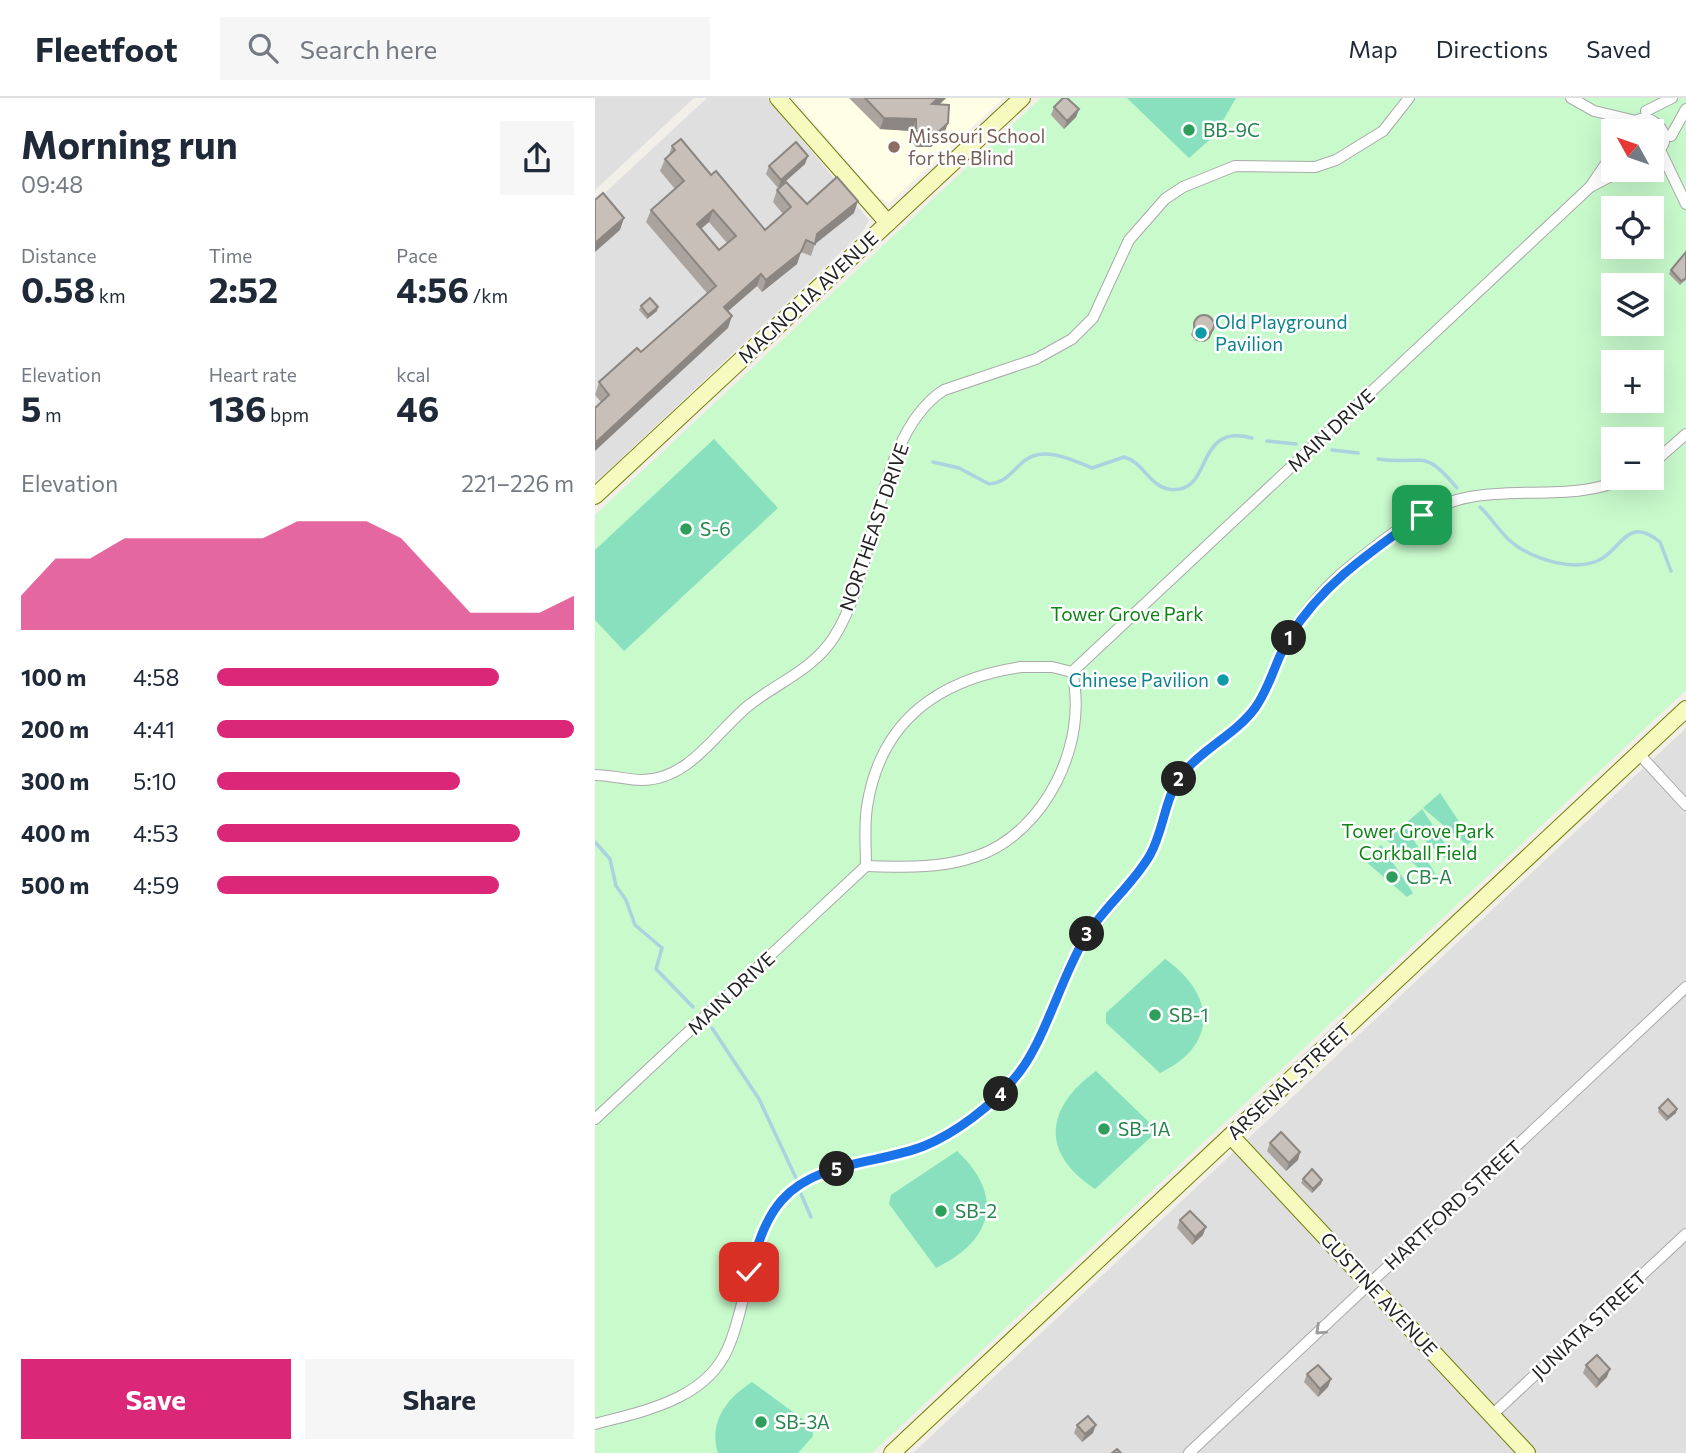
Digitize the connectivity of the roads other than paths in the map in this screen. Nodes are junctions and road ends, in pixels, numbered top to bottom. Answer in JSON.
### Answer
{"nodes":[{"id":1,"x":778,"y":98,"type":"edge"},
{"id":2,"x":1022,"y":98,"type":"edge"},
{"id":3,"x":1409,"y":98,"type":"edge"},
{"id":4,"x":1571,"y":98,"type":"edge"},
{"id":5,"x":1672,"y":98,"type":"edge"},
{"id":6,"x":1686,"y":109,"type":"edge"},
{"id":7,"x":1617,"y":119,"type":"edge"},
{"id":8,"x":1639,"y":119,"type":"edge"},
{"id":9,"x":1640,"y":119,"type":"edge"},
{"id":10,"x":1669,"y":139,"type":"junction"},
{"id":11,"x":1664,"y":144,"type":"edge"},
{"id":12,"x":1664,"y":167,"type":"edge"},
{"id":13,"x":1601,"y":171,"type":"edge"},
{"id":14,"x":1601,"y":181,"type":"edge"},
{"id":15,"x":1590,"y":187,"type":"junction"},
{"id":16,"x":1686,"y":205,"type":"edge"},
{"id":17,"x":888,"y":223,"type":"junction"},
{"id":18,"x":1686,"y":434,"type":"edge"},
{"id":19,"x":1664,"y":453,"type":"edge"},
{"id":20,"x":1601,"y":487,"type":"edge"},
{"id":21,"x":595,"y":496,"type":"edge"},
{"id":22,"x":1072,"y":672,"type":"junction"},
{"id":23,"x":1686,"y":709,"type":"edge"},
{"id":24,"x":1639,"y":754,"type":"junction"},
{"id":25,"x":595,"y":775,"type":"edge"},
{"id":26,"x":1686,"y":805,"type":"edge"},
{"id":27,"x":866,"y":866,"type":"junction"},
{"id":28,"x":1686,"y":987,"type":"edge"},
{"id":29,"x":595,"y":1119,"type":"edge"},
{"id":30,"x":1231,"y":1136,"type":"junction"},
{"id":31,"x":1686,"y":1234,"type":"edge"},
{"id":32,"x":1369,"y":1284,"type":"junction"},
{"id":33,"x":1492,"y":1415,"type":"junction"},
{"id":34,"x":595,"y":1424,"type":"edge"},
{"id":35,"x":1519,"y":1450,"type":"edge"},
{"id":36,"x":898,"y":1451,"type":"edge"},
{"id":37,"x":1189,"y":1453,"type":"edge"}],
"edges":[{"from":1,"to":17,"type":"street"},
{"from":2,"to":17,"type":"street","name":"MAGNOLIA AVENUE"},
{"from":3,"to":25,"type":"street","name":"NORTHEAST DRIVE"},
{"from":4,"to":7,"type":"street"},
{"from":5,"to":9,"type":"street"},
{"from":6,"to":10,"type":"street"},
{"from":8,"to":10,"type":"street"},
{"from":10,"to":11,"type":"street"},
{"from":12,"to":16,"type":"street"},
{"from":13,"to":15,"type":"street","name":"MAIN DRIVE"},
{"from":14,"to":15,"type":"street","name":"MAIN DRIVE"},
{"from":15,"to":22,"type":"street","name":"MAIN DRIVE"},
{"from":17,"to":21,"type":"street","name":"MAGNOLIA AVENUE"},
{"from":18,"to":19,"type":"street"},
{"from":20,"to":34,"type":"street"},
{"from":22,"to":27,"type":"street"},
{"from":22,"to":27,"type":"street"},
{"from":23,"to":24,"type":"street","name":"ARSENAL STREET"},
{"from":24,"to":26,"type":"street"},
{"from":24,"to":30,"type":"street","name":"ARSENAL STREET"},
{"from":27,"to":29,"type":"street","name":"MAIN DRIVE"},
{"from":28,"to":32,"type":"street","name":"HARTFORD STREET"},
{"from":30,"to":32,"type":"street","name":"GUSTINE AVENUE"},
{"from":30,"to":36,"type":"street","name":"ARSENAL STREET"},
{"from":31,"to":33,"type":"street","name":"JUNIATA STREET"},
{"from":32,"to":33,"type":"street","name":"GUSTINE AVENUE"},
{"from":32,"to":37,"type":"street","name":"HARTFORD STREET","one_way":true},
{"from":33,"to":35,"type":"street","name":"GUSTINE AVENUE"}]}
